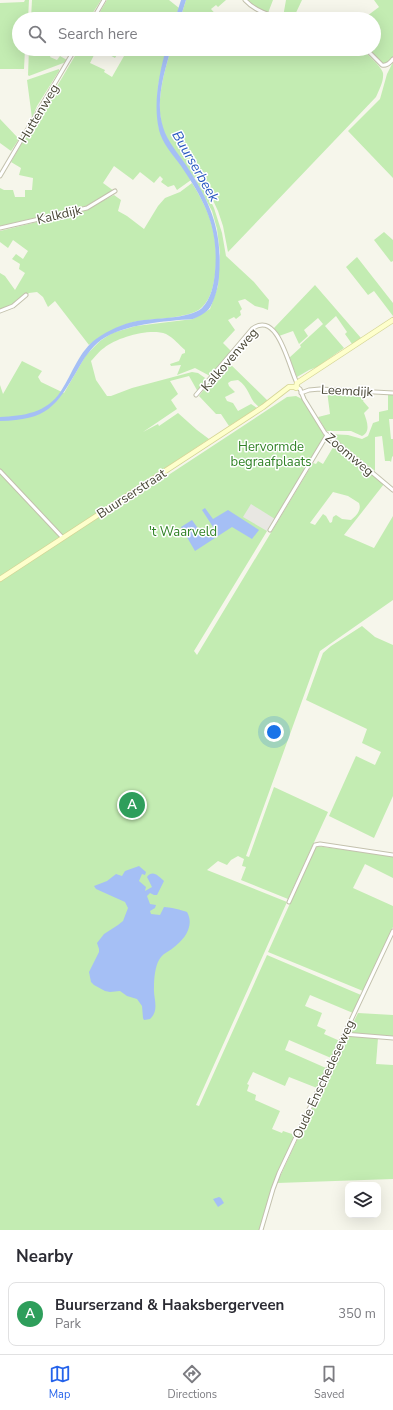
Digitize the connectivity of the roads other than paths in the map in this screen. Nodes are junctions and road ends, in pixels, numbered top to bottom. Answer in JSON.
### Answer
{"nodes":[{"id":1,"x":104,"y":0,"type":"edge"},
{"id":2,"x":245,"y":0,"type":"edge"},
{"id":3,"x":97,"y":12,"type":"edge"},
{"id":4,"x":261,"y":12,"type":"edge"},
{"id":5,"x":71,"y":56,"type":"edge"},
{"id":6,"x":373,"y":56,"type":"edge"},
{"id":7,"x":393,"y":59,"type":"edge"},
{"id":8,"x":0,"y":176,"type":"edge"},
{"id":9,"x":115,"y":191,"type":"dead end"},
{"id":10,"x":0,"y":228,"type":"edge"},
{"id":11,"x":26,"y":295,"type":"dead end"},
{"id":12,"x":0,"y":311,"type":"edge"},
{"id":13,"x":393,"y":320,"type":"edge"},
{"id":14,"x":297,"y":386,"type":"junction"},
{"id":15,"x":302,"y":393,"type":"junction"},
{"id":16,"x":393,"y":393,"type":"edge"},
{"id":17,"x":196,"y":395,"type":"dead end"},
{"id":18,"x":327,"y":435,"type":"junction"},
{"id":19,"x":0,"y":472,"type":"edge"},
{"id":20,"x":393,"y":490,"type":"edge"},
{"id":21,"x":270,"y":530,"type":"dead end"},
{"id":22,"x":63,"y":538,"type":"junction"},
{"id":23,"x":0,"y":579,"type":"edge"},
{"id":24,"x":393,"y":855,"type":"edge"},
{"id":25,"x":289,"y":902,"type":"dead end"},
{"id":26,"x":393,"y":931,"type":"edge"},
{"id":27,"x":344,"y":1034,"type":"junction"},
{"id":28,"x":393,"y":1038,"type":"edge"},
{"id":29,"x":261,"y":1230,"type":"edge"}],
"edges":[{"from":1,"to":3,"type":"street"},
{"from":2,"to":4,"type":"street"},
{"from":5,"to":8,"type":"street","name":"Huttenweg"},
{"from":6,"to":7,"type":"street"},
{"from":9,"to":10,"type":"street","name":"Kalkdijk"},
{"from":11,"to":12,"type":"street"},
{"from":13,"to":14,"type":"main road","name":"Buurserstraat"},
{"from":14,"to":15,"type":"street","name":"Zoomweg"},
{"from":14,"to":17,"type":"street","name":"Kalkovenweg"},
{"from":14,"to":22,"type":"main road","name":"Buurserstraat"},
{"from":15,"to":16,"type":"street","name":"Leemdijk"},
{"from":15,"to":18,"type":"street","name":"Zoomweg"},
{"from":18,"to":20,"type":"street","name":"Zoomweg"},
{"from":18,"to":21,"type":"street"},
{"from":19,"to":22,"type":"street"},
{"from":22,"to":23,"type":"main road","name":"Buurserstraat"},
{"from":24,"to":25,"type":"street"},
{"from":26,"to":27,"type":"street","name":"Oude Enschedeseweg"},
{"from":27,"to":28,"type":"street"},
{"from":27,"to":29,"type":"street","name":"Oude Enschedeseweg"}]}
